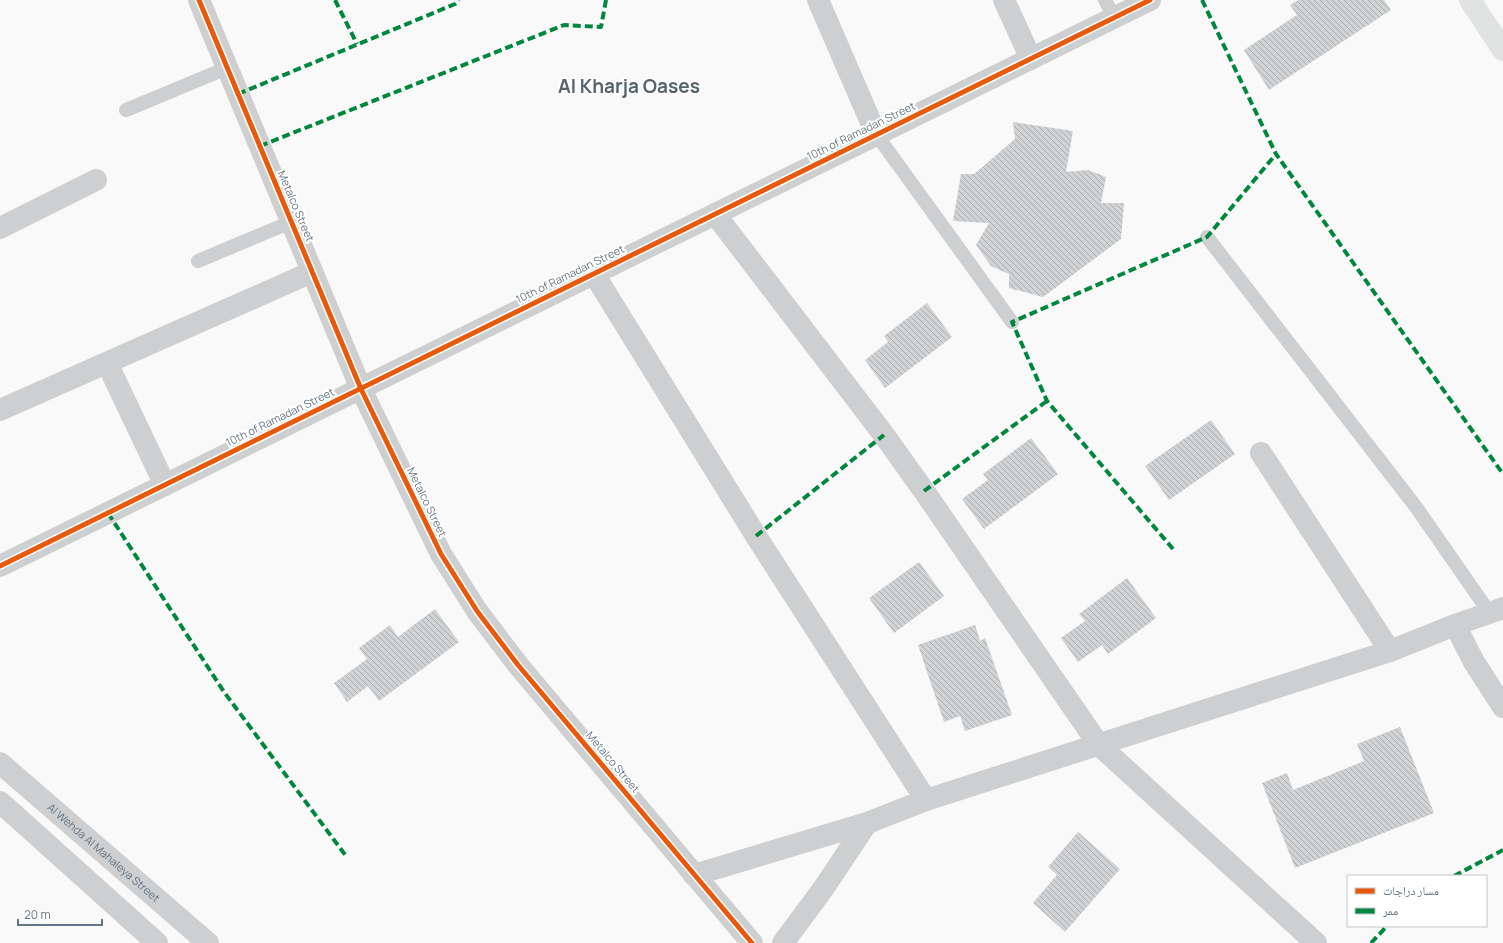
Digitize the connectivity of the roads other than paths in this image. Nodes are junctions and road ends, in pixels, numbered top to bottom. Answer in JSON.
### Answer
{"nodes":[{"id":1,"x":198,"y":0,"type":"edge"},
{"id":2,"x":818,"y":0,"type":"edge"},
{"id":3,"x":1004,"y":0,"type":"edge"},
{"id":4,"x":1150,"y":0,"type":"edge"},
{"id":5,"x":1470,"y":0,"type":"edge"},
{"id":6,"x":1110,"y":9,"type":"edge"},
{"id":7,"x":1503,"y":50,"type":"edge"},
{"id":8,"x":1031,"y":59,"type":"junction"},
{"id":9,"x":227,"y":68,"type":"junction"},
{"id":10,"x":126,"y":110,"type":"dead end"},
{"id":11,"x":876,"y":134,"type":"junction"},
{"id":12,"x":96,"y":180,"type":"dead end"},
{"id":13,"x":716,"y":214,"type":"junction"},
{"id":14,"x":291,"y":222,"type":"junction"},
{"id":15,"x":0,"y":228,"type":"edge"},
{"id":16,"x":1207,"y":236,"type":"dead end"},
{"id":17,"x":198,"y":261,"type":"dead end"},
{"id":18,"x":312,"y":272,"type":"junction"},
{"id":19,"x":594,"y":274,"type":"junction"},
{"id":20,"x":1012,"y":322,"type":"dead end"},
{"id":21,"x":107,"y":363,"type":"junction"},
{"id":22,"x":361,"y":388,"type":"junction"},
{"id":23,"x":0,"y":410,"type":"edge"},
{"id":24,"x":1261,"y":452,"type":"dead end"},
{"id":25,"x":165,"y":485,"type":"junction"},
{"id":26,"x":0,"y":566,"type":"edge"},
{"id":27,"x":1496,"y":610,"type":"edge"},
{"id":28,"x":1455,"y":625,"type":"junction"},
{"id":29,"x":1390,"y":651,"type":"junction"},
{"id":30,"x":1503,"y":707,"type":"edge"},
{"id":31,"x":1098,"y":745,"type":"junction"},
{"id":32,"x":0,"y":763,"type":"edge"},
{"id":33,"x":926,"y":800,"type":"junction"},
{"id":34,"x":0,"y":802,"type":"edge"},
{"id":35,"x":867,"y":823,"type":"junction"},
{"id":36,"x":694,"y":875,"type":"junction"},
{"id":37,"x":157,"y":943,"type":"edge"},
{"id":38,"x":208,"y":943,"type":"edge"},
{"id":39,"x":752,"y":943,"type":"edge"},
{"id":40,"x":783,"y":943,"type":"edge"},
{"id":41,"x":1316,"y":943,"type":"edge"}],
"edges":[{"from":1,"to":9,"type":"street","name":"Metalco Street"},
{"from":2,"to":11,"type":"street"},
{"from":3,"to":8,"type":"street"},
{"from":4,"to":6,"type":"street","name":"10th of Ramadan Street"},
{"from":5,"to":7,"type":"highway"},
{"from":6,"to":8,"type":"street","name":"10th of Ramadan Street"},
{"from":8,"to":11,"type":"street","name":"10th of Ramadan Street"},
{"from":9,"to":10,"type":"lane"},
{"from":9,"to":14,"type":"street","name":"Metalco Street"},
{"from":11,"to":13,"type":"street","name":"10th of Ramadan Street"},
{"from":11,"to":20,"type":"lane"},
{"from":12,"to":15,"type":"street"},
{"from":13,"to":19,"type":"street","name":"10th of Ramadan Street"},
{"from":13,"to":31,"type":"street"},
{"from":14,"to":17,"type":"lane"},
{"from":14,"to":18,"type":"street","name":"Metalco Street"},
{"from":16,"to":27,"type":"lane"},
{"from":18,"to":21,"type":"street"},
{"from":18,"to":22,"type":"street","name":"Metalco Street"},
{"from":19,"to":22,"type":"street","name":"10th of Ramadan Street"},
{"from":19,"to":33,"type":"street"},
{"from":21,"to":23,"type":"street"},
{"from":21,"to":25,"type":"street"},
{"from":22,"to":25,"type":"street","name":"10th of Ramadan Street"},
{"from":22,"to":36,"type":"street","name":"Metalco Street"},
{"from":24,"to":29,"type":"street"},
{"from":25,"to":26,"type":"street","name":"10th of Ramadan Street"},
{"from":27,"to":28,"type":"street"},
{"from":28,"to":29,"type":"street"},
{"from":28,"to":30,"type":"street"},
{"from":29,"to":31,"type":"street"},
{"from":31,"to":33,"type":"street"},
{"from":31,"to":41,"type":"street"},
{"from":32,"to":38,"type":"street","name":"Al Wehda Al Mahaleya Street"},
{"from":33,"to":35,"type":"street"},
{"from":34,"to":37,"type":"street"},
{"from":35,"to":36,"type":"street"},
{"from":35,"to":40,"type":"street"},
{"from":36,"to":39,"type":"street","name":"Metalco Street"}]}
